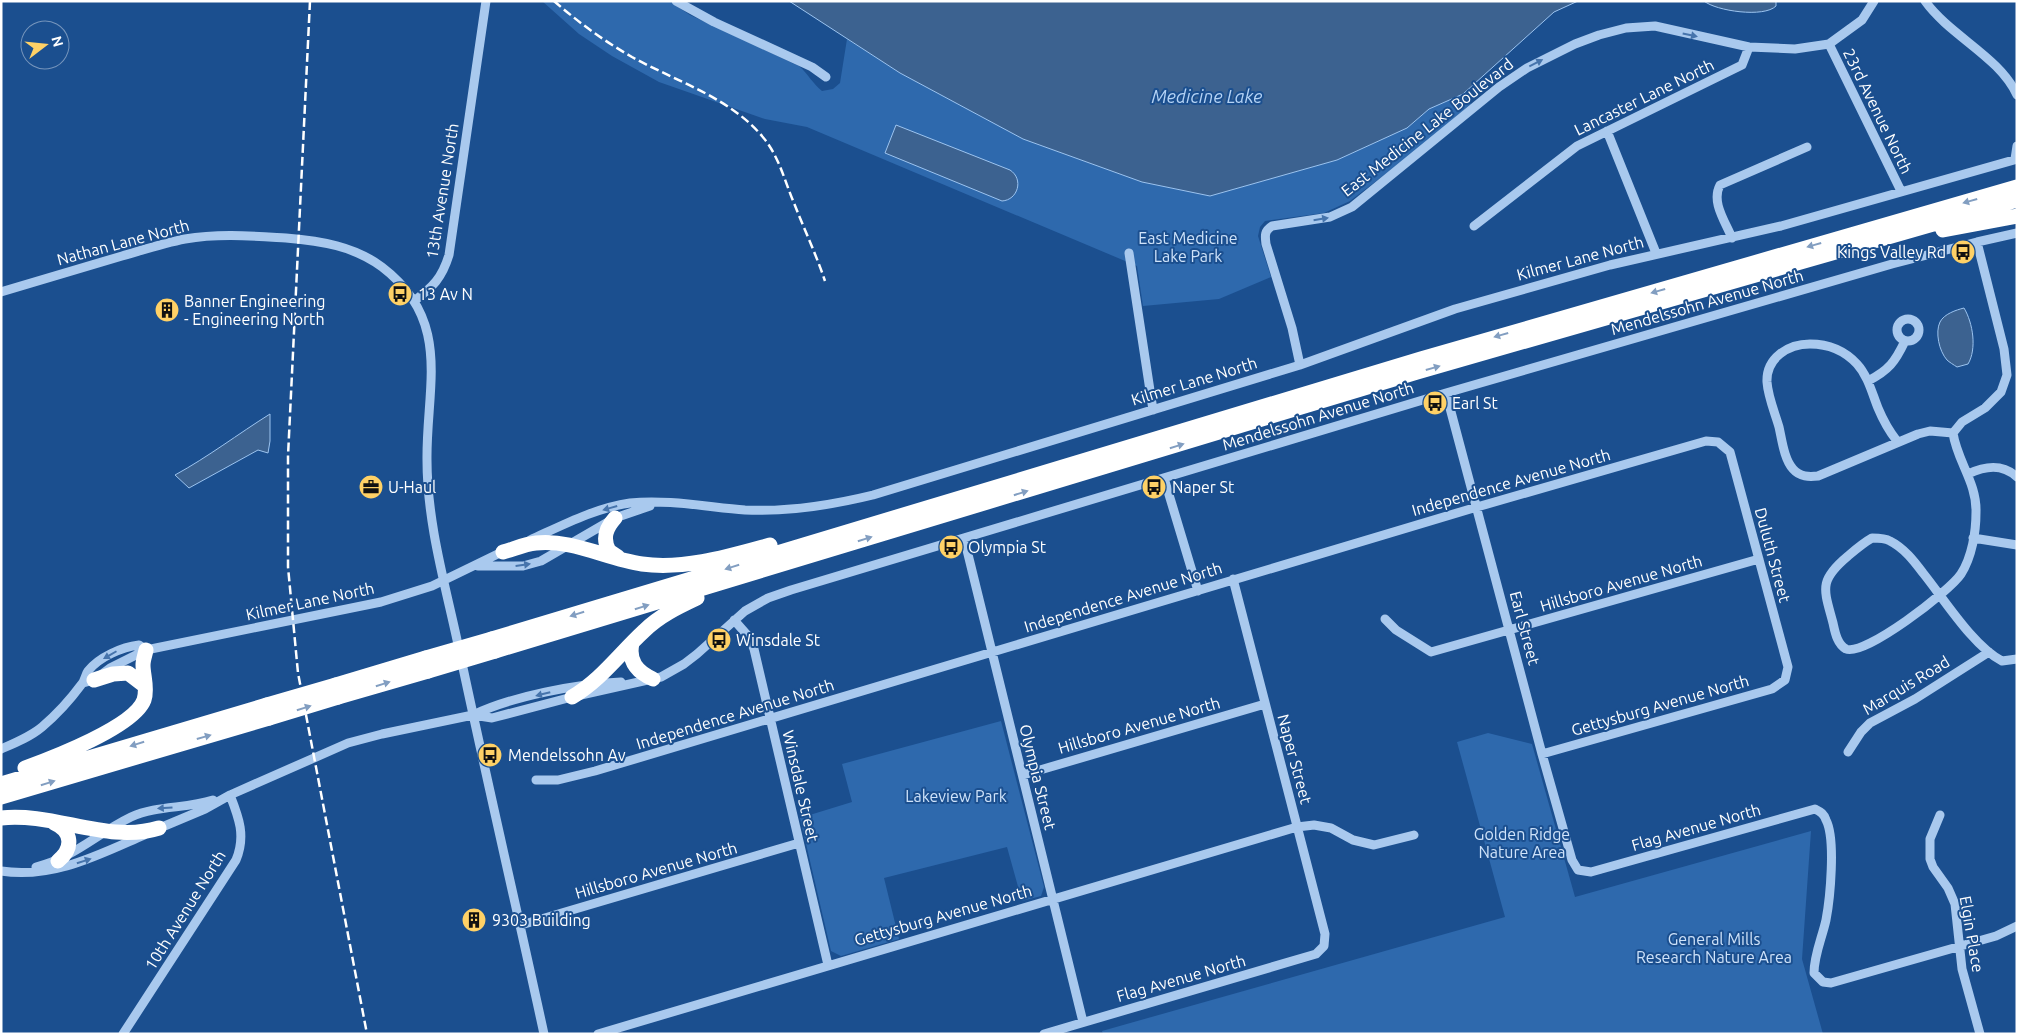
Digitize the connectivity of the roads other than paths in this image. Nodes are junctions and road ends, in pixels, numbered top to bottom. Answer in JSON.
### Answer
{"nodes":[{"id":1,"x":486,"y":1,"type":"edge"},
{"id":2,"x":676,"y":1,"type":"edge"},
{"id":3,"x":1874,"y":1,"type":"edge"},
{"id":4,"x":1925,"y":1,"type":"edge"},
{"id":5,"x":1829,"y":44,"type":"junction"},
{"id":6,"x":1749,"y":47,"type":"junction"},
{"id":7,"x":826,"y":77,"type":"dead end"},
{"id":8,"x":2017,"y":95,"type":"edge"},
{"id":9,"x":1607,"y":131,"type":"junction"},
{"id":10,"x":2017,"y":146,"type":"edge"},
{"id":11,"x":1808,"y":147,"type":"dead end"},
{"id":12,"x":2016,"y":159,"type":"edge"},
{"id":13,"x":2017,"y":187,"type":"edge"},
{"id":14,"x":1901,"y":192,"type":"junction"},
{"id":15,"x":2017,"y":200,"type":"edge"},
{"id":16,"x":2017,"y":216,"type":"edge"},
{"id":17,"x":1474,"y":226,"type":"dead end"},
{"id":18,"x":2017,"y":233,"type":"edge"},
{"id":19,"x":1732,"y":238,"type":"junction"},
{"id":20,"x":1977,"y":242,"type":"junction"},
{"id":21,"x":1858,"y":246,"type":"junction"},
{"id":22,"x":1128,"y":253,"type":"dead end"},
{"id":23,"x":1656,"y":253,"type":"junction"},
{"id":24,"x":1,"y":292,"type":"edge"},
{"id":25,"x":414,"y":301,"type":"junction"},
{"id":26,"x":1905,"y":341,"type":"dead end"},
{"id":27,"x":1300,"y":364,"type":"junction"},
{"id":28,"x":1868,"y":381,"type":"junction"},
{"id":29,"x":1446,"y":393,"type":"junction"},
{"id":30,"x":1153,"y":410,"type":"junction"},
{"id":31,"x":1953,"y":433,"type":"junction"},
{"id":32,"x":1897,"y":441,"type":"junction"},
{"id":33,"x":1718,"y":442,"type":"joint"},
{"id":34,"x":1968,"y":474,"type":"junction"},
{"id":35,"x":2017,"y":477,"type":"edge"},
{"id":36,"x":1164,"y":478,"type":"junction"},
{"id":37,"x":658,"y":503,"type":"junction"},
{"id":38,"x":1477,"y":507,"type":"junction"},
{"id":39,"x":896,"y":517,"type":"junction"},
{"id":40,"x":615,"y":518,"type":"junction"},
{"id":41,"x":964,"y":538,"type":"junction"},
{"id":42,"x":1973,"y":538,"type":"junction"},
{"id":43,"x":2017,"y":545,"type":"edge"},
{"id":44,"x":568,"y":546,"type":"junction"},
{"id":45,"x":503,"y":552,"type":"junction"},
{"id":46,"x":819,"y":554,"type":"junction"},
{"id":47,"x":1759,"y":559,"type":"junction"},
{"id":48,"x":624,"y":560,"type":"junction"},
{"id":49,"x":475,"y":565,"type":"junction"},
{"id":50,"x":445,"y":579,"type":"junction"},
{"id":51,"x":1233,"y":580,"type":"junction"},
{"id":52,"x":1198,"y":590,"type":"junction"},
{"id":53,"x":1940,"y":595,"type":"junction"},
{"id":54,"x":1385,"y":619,"type":"dead end"},
{"id":55,"x":734,"y":620,"type":"junction"},
{"id":56,"x":1510,"y":630,"type":"junction"},
{"id":57,"x":632,"y":642,"type":"junction"},
{"id":58,"x":494,"y":645,"type":"junction"},
{"id":59,"x":146,"y":650,"type":"junction"},
{"id":60,"x":992,"y":652,"type":"junction"},
{"id":61,"x":1989,"y":652,"type":"junction"},
{"id":62,"x":2017,"y":659,"type":"edge"},
{"id":63,"x":653,"y":680,"type":"junction"},
{"id":64,"x":1785,"y":680,"type":"joint"},
{"id":65,"x":88,"y":681,"type":"junction"},
{"id":66,"x":591,"y":684,"type":"junction"},
{"id":67,"x":145,"y":686,"type":"junction"},
{"id":68,"x":572,"y":697,"type":"junction"},
{"id":69,"x":1265,"y":704,"type":"junction"},
{"id":70,"x":268,"y":711,"type":"junction"},
{"id":71,"x":473,"y":715,"type":"junction"},
{"id":72,"x":770,"y":719,"type":"junction"},
{"id":73,"x":1,"y":749,"type":"edge"},
{"id":74,"x":1848,"y":752,"type":"dead end"},
{"id":75,"x":1542,"y":754,"type":"junction"},
{"id":76,"x":1022,"y":774,"type":"junction"},
{"id":77,"x":1,"y":776,"type":"edge"},
{"id":78,"x":536,"y":780,"type":"dead end"},
{"id":79,"x":1,"y":784,"type":"edge"},
{"id":80,"x":230,"y":795,"type":"junction"},
{"id":81,"x":1,"y":797,"type":"edge"},
{"id":82,"x":1940,"y":815,"type":"dead end"},
{"id":83,"x":1,"y":818,"type":"edge"},
{"id":84,"x":45,"y":819,"type":"junction"},
{"id":85,"x":1297,"y":827,"type":"junction"},
{"id":86,"x":159,"y":828,"type":"junction"},
{"id":87,"x":109,"y":830,"type":"junction"},
{"id":88,"x":1414,"y":835,"type":"dead end"},
{"id":89,"x":799,"y":843,"type":"junction"},
{"id":90,"x":58,"y":861,"type":"junction"},
{"id":91,"x":1578,"y":870,"type":"joint"},
{"id":92,"x":1,"y":871,"type":"edge"},
{"id":93,"x":1053,"y":899,"type":"junction"},
{"id":94,"x":521,"y":925,"type":"junction"},
{"id":95,"x":2017,"y":926,"type":"edge"},
{"id":96,"x":1324,"y":946,"type":"joint"},
{"id":97,"x":1959,"y":946,"type":"junction"},
{"id":98,"x":828,"y":964,"type":"junction"},
{"id":99,"x":1083,"y":1022,"type":"junction"},
{"id":100,"x":123,"y":1034,"type":"edge"},
{"id":101,"x":544,"y":1034,"type":"edge"},
{"id":102,"x":598,"y":1034,"type":"edge"},
{"id":103,"x":1044,"y":1034,"type":"edge"},
{"id":104,"x":1980,"y":1034,"type":"edge"}],
"edges":[{"from":1,"to":25,"type":"street","name":"13th Avenue North"},
{"from":2,"to":7,"type":"street"},
{"from":3,"to":5,"type":"street","name":"East Medicine Lake Boulevard"},
{"from":4,"to":8,"type":"street"},
{"from":5,"to":6,"type":"street","name":"East Medicine Lake Boulevard"},
{"from":5,"to":14,"type":"street","name":"23rd Avenue North"},
{"from":6,"to":9,"type":"street","name":"Lancaster Lane North"},
{"from":27,"to":6,"type":"street","name":"East Medicine Lake Boulevard","one_way":true},
{"from":9,"to":17,"type":"street","name":"Lancaster Lane North"},
{"from":9,"to":23,"type":"street"},
{"from":10,"to":12,"type":"street"},
{"from":11,"to":19,"type":"street"},
{"from":12,"to":14,"type":"street","name":"Kilmer Lane North"},
{"from":13,"to":39,"type":"highway","one_way":true},
{"from":14,"to":19,"type":"street","name":"Kilmer Lane North"},
{"from":15,"to":21,"type":"highway"},
{"from":16,"to":21,"type":"highway"},
{"from":18,"to":20,"type":"street","name":"Mendelssohn Avenue North"},
{"from":19,"to":23,"type":"street","name":"Kilmer Lane North"},
{"from":20,"to":29,"type":"street","name":"Mendelssohn Avenue North"},
{"from":20,"to":31,"type":"street"},
{"from":46,"to":21,"type":"highway","one_way":true},
{"from":22,"to":30,"type":"street"},
{"from":23,"to":27,"type":"street","name":"Kilmer Lane North"},
{"from":24,"to":25,"type":"street","name":"Nathan Lane North"},
{"from":25,"to":50,"type":"street"},
{"from":26,"to":28,"type":"street"},
{"from":27,"to":30,"type":"street","name":"Kilmer Lane North"},
{"from":28,"to":32,"type":"street"},
{"from":28,"to":32,"type":"street"},
{"from":29,"to":36,"type":"street","name":"Mendelssohn Avenue North"},
{"from":29,"to":38,"type":"street","name":"Earl Street"},
{"from":30,"to":37,"type":"street","name":"Kilmer Lane North"},
{"from":31,"to":32,"type":"street"},
{"from":31,"to":34,"type":"street"},
{"from":33,"to":38,"type":"street","name":"Independence Avenue North"},
{"from":33,"to":47,"type":"street","name":"Duluth Street"},
{"from":34,"to":35,"type":"street"},
{"from":34,"to":42,"type":"street"},
{"from":36,"to":41,"type":"street","name":"Mendelssohn Avenue North"},
{"from":36,"to":52,"type":"street"},
{"from":37,"to":40,"type":"street","name":"Kilmer Lane North"},
{"from":37,"to":45,"type":"street","name":"Kilmer Lane North","one_way":true},
{"from":38,"to":51,"type":"street","name":"Independence Avenue North"},
{"from":38,"to":56,"type":"street","name":"Earl Street"},
{"from":39,"to":48,"type":"highway"},
{"from":39,"to":58,"type":"highway","one_way":true},
{"from":40,"to":44,"type":"street","name":"Kilmer Lane North"},
{"from":40,"to":48,"type":"highway"},
{"from":41,"to":55,"type":"street","name":"Mendelssohn Avenue North"},
{"from":41,"to":60,"type":"street","name":"Olympia Street"},
{"from":42,"to":43,"type":"street"},
{"from":42,"to":53,"type":"street"},
{"from":44,"to":45,"type":"highway"},
{"from":44,"to":48,"type":"highway"},
{"from":49,"to":44,"type":"street","name":"Kilmer Lane North","one_way":true},
{"from":45,"to":49,"type":"street","name":"Kilmer Lane North"},
{"from":46,"to":57,"type":"highway"},
{"from":58,"to":46,"type":"highway","one_way":true},
{"from":47,"to":56,"type":"street","name":"Hillsboro Avenue North"},
{"from":47,"to":64,"type":"street","name":"Duluth Street"},
{"from":49,"to":50,"type":"street","name":"Kilmer Lane North"},
{"from":50,"to":59,"type":"street","name":"Kilmer Lane North"},
{"from":50,"to":71,"type":"street"},
{"from":51,"to":52,"type":"street","name":"Independence Avenue North"},
{"from":51,"to":69,"type":"street","name":"Naper Street"},
{"from":52,"to":60,"type":"street","name":"Independence Avenue North"},
{"from":53,"to":53,"type":"street"},
{"from":53,"to":61,"type":"street"},
{"from":54,"to":56,"type":"street","name":"Hillsboro Avenue North"},
{"from":55,"to":63,"type":"street","name":"Mendelssohn Avenue North"},
{"from":55,"to":72,"type":"street","name":"Winsdale Street"},
{"from":56,"to":75,"type":"street","name":"Earl Street"},
{"from":57,"to":63,"type":"highway"},
{"from":57,"to":66,"type":"highway"},
{"from":58,"to":70,"type":"highway","bridge":true},
{"from":59,"to":65,"type":"street","name":"Kilmer Lane North"},
{"from":59,"to":67,"type":"highway"},
{"from":60,"to":72,"type":"street","name":"Independence Avenue North"},
{"from":60,"to":76,"type":"street","name":"Olympia Street"},
{"from":61,"to":62,"type":"street"},
{"from":61,"to":74,"type":"street","name":"Marquis Road"},
{"from":63,"to":66,"type":"street","name":"Mendelssohn Avenue North"},
{"from":63,"to":68,"type":"street","name":"Mendelssohn Avenue North"},
{"from":64,"to":75,"type":"street","name":"Gettysburg Avenue North"},
{"from":65,"to":67,"type":"highway"},
{"from":65,"to":73,"type":"street","name":"Kilmer Lane North"},
{"from":66,"to":68,"type":"highway"},
{"from":66,"to":71,"type":"street","name":"Mendelssohn Avenue North","one_way":true},
{"from":67,"to":77,"type":"highway"},
{"from":68,"to":71,"type":"street","name":"Mendelssohn Avenue North"},
{"from":69,"to":76,"type":"street","name":"Hillsboro Avenue North"},
{"from":69,"to":85,"type":"street","name":"Naper Street"},
{"from":70,"to":79,"type":"highway","one_way":true},
{"from":81,"to":70,"type":"highway","one_way":true},
{"from":71,"to":80,"type":"street","name":"Mendelssohn Avenue North"},
{"from":71,"to":94,"type":"street"},
{"from":72,"to":78,"type":"street","name":"Independence Avenue North"},
{"from":72,"to":89,"type":"street","name":"Winsdale Street"},
{"from":75,"to":91,"type":"street","name":"Earl Street"},
{"from":76,"to":93,"type":"street","name":"Olympia Street"},
{"from":80,"to":86,"type":"street","name":"Mendelssohn Avenue North"},
{"from":80,"to":87,"type":"street","name":"Mendelssohn Avenue North","one_way":true},
{"from":80,"to":100,"type":"street","name":"10th Avenue North"},
{"from":82,"to":97,"type":"street","name":"Elgin Place"},
{"from":83,"to":84,"type":"highway"},
{"from":84,"to":87,"type":"highway"},
{"from":84,"to":90,"type":"highway"},
{"from":85,"to":88,"type":"street","name":"Gettysburg Avenue North"},
{"from":85,"to":93,"type":"street","name":"Gettysburg Avenue North"},
{"from":85,"to":96,"type":"street","name":"Naper Street"},
{"from":86,"to":87,"type":"highway"},
{"from":92,"to":86,"type":"street","name":"Mendelssohn Avenue North","one_way":true},
{"from":87,"to":90,"type":"street","name":"Mendelssohn Avenue North"},
{"from":89,"to":94,"type":"street","name":"Hillsboro Avenue North"},
{"from":89,"to":98,"type":"street","name":"Winsdale Street"},
{"from":90,"to":92,"type":"street","name":"Mendelssohn Avenue North"},
{"from":91,"to":97,"type":"street","name":"Flag Avenue North"},
{"from":93,"to":98,"type":"street","name":"Gettysburg Avenue North"},
{"from":93,"to":99,"type":"street","name":"Olympia Street"},
{"from":94,"to":101,"type":"street"},
{"from":95,"to":97,"type":"street"},
{"from":96,"to":99,"type":"street","name":"Flag Avenue North"},
{"from":97,"to":104,"type":"street","name":"Elgin Place"},
{"from":98,"to":102,"type":"street","name":"Gettysburg Avenue North"},
{"from":99,"to":103,"type":"street","name":"Flag Avenue North"}]}
